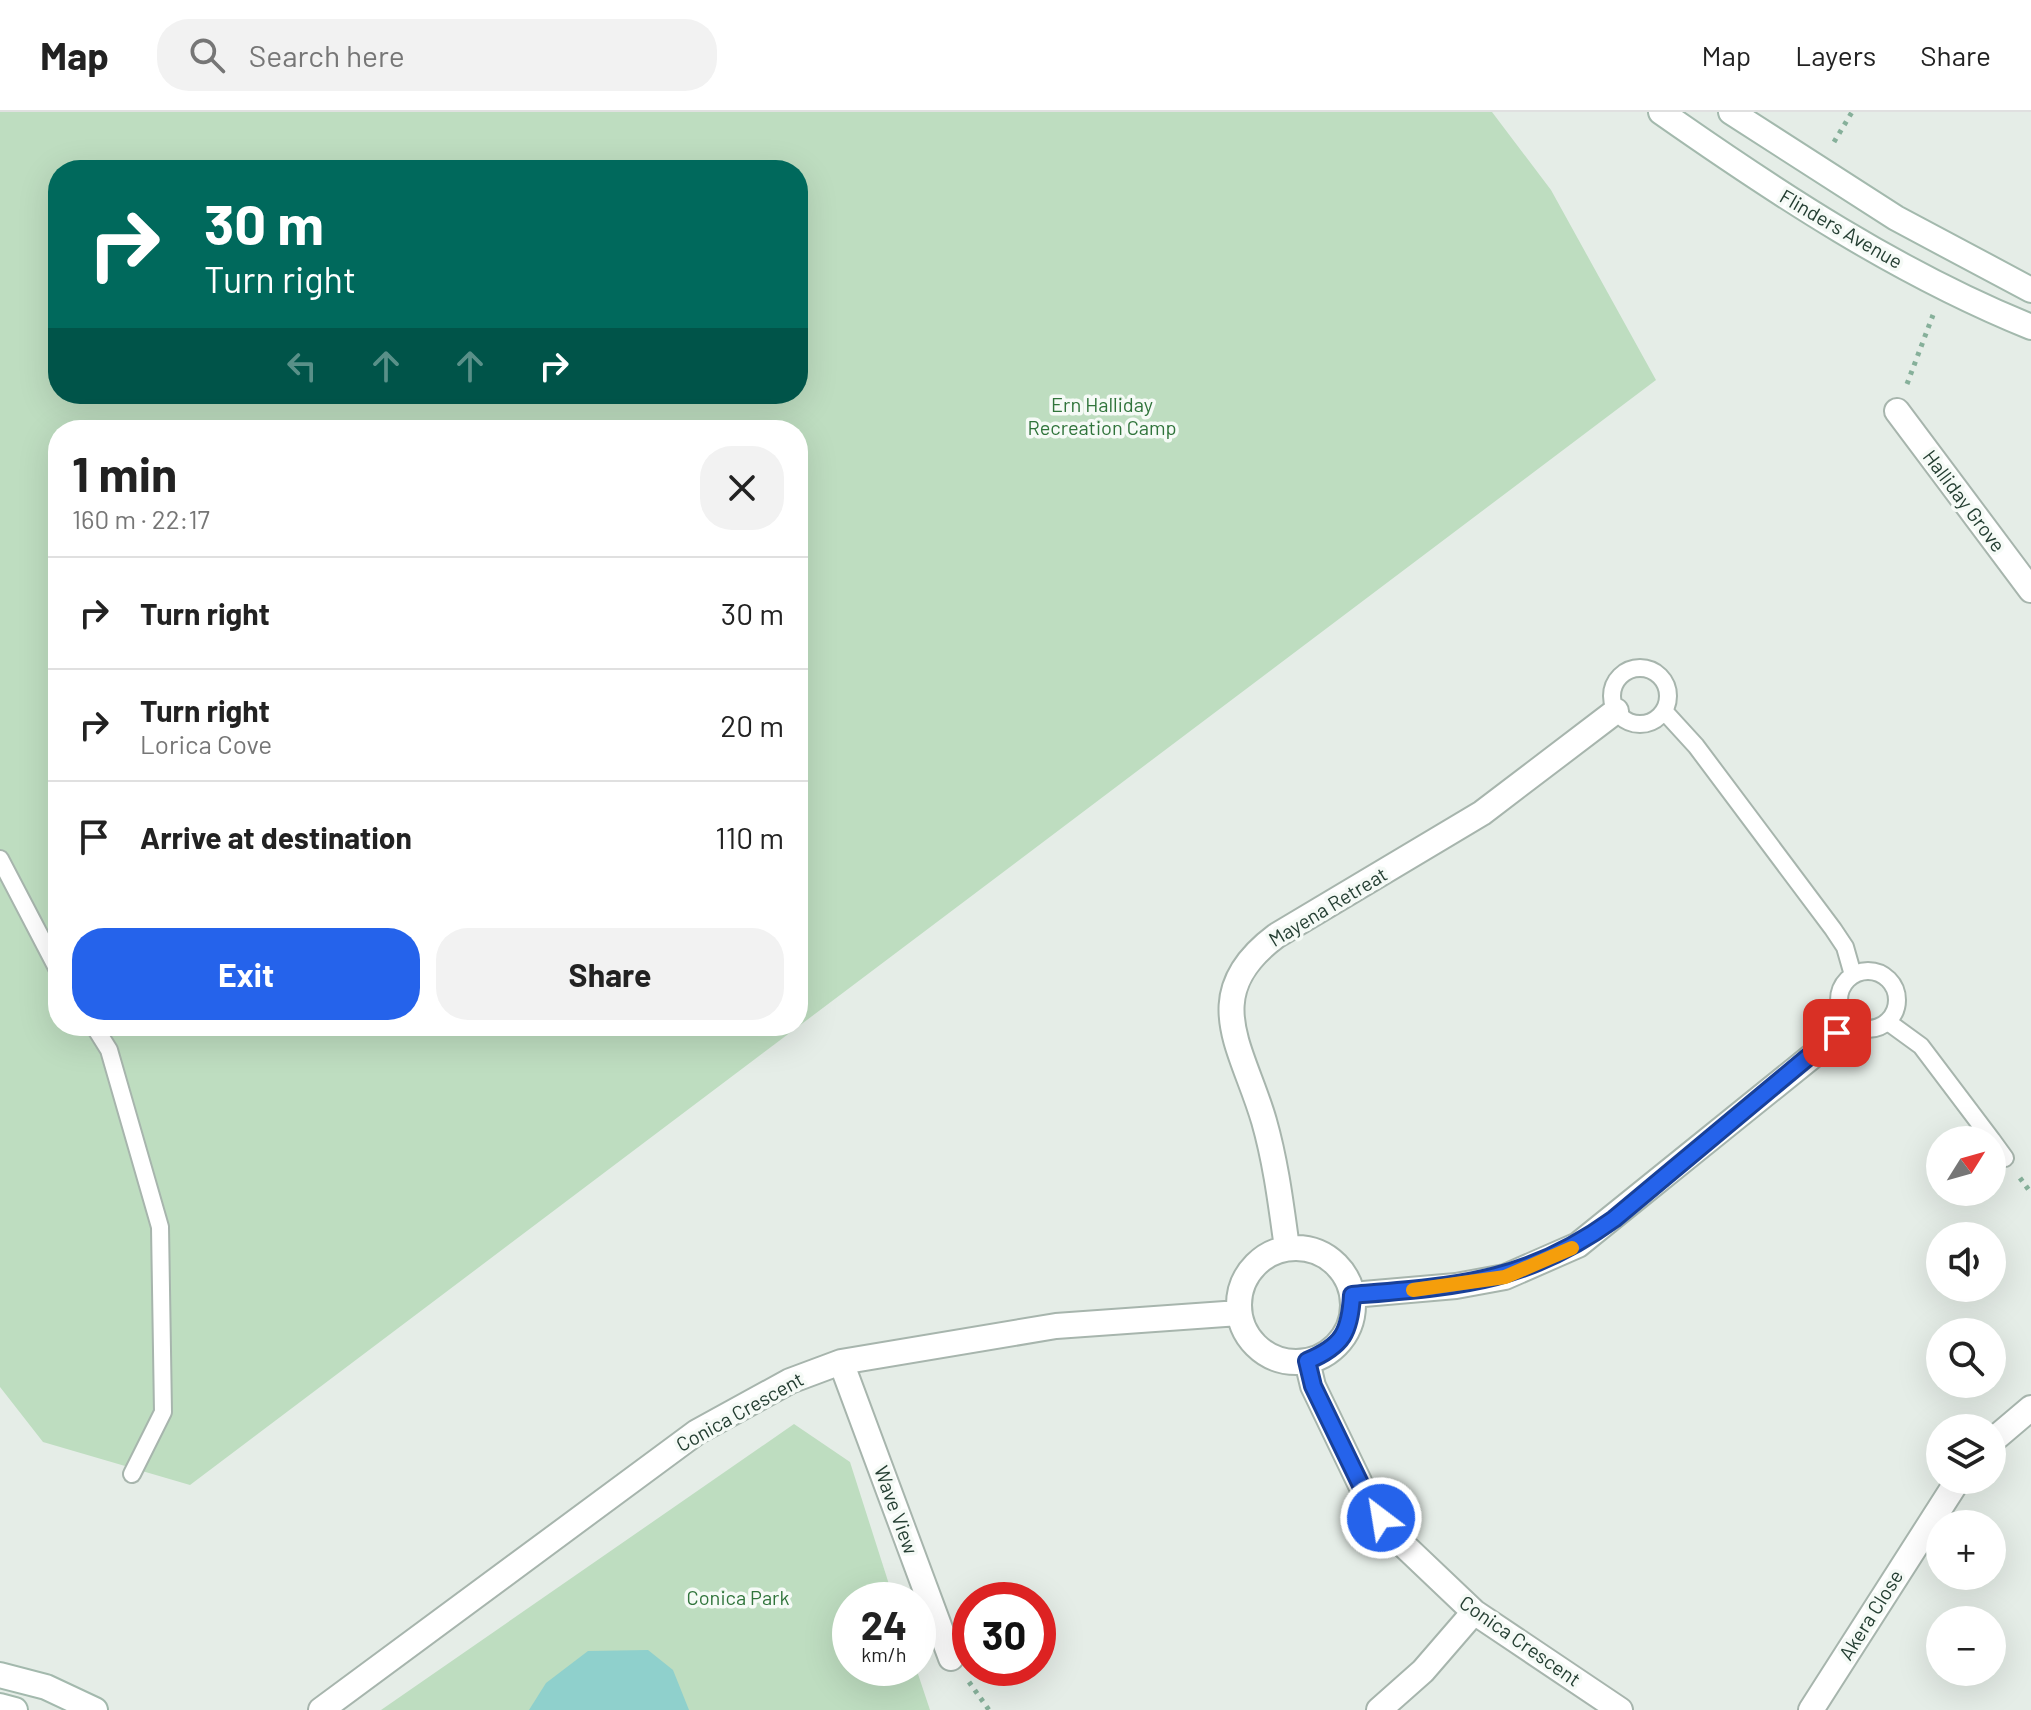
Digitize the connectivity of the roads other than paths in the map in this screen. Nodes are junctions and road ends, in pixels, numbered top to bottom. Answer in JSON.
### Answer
{"nodes":[{"id":1,"x":1661,"y":112,"type":"edge"},
{"id":2,"x":1731,"y":112,"type":"edge"},
{"id":3,"x":2031,"y":290,"type":"edge"},
{"id":4,"x":2031,"y":327,"type":"edge"},
{"id":5,"x":1897,"y":411,"type":"road end"},
{"id":6,"x":2031,"y":590,"type":"edge"},
{"id":7,"x":1616,"y":711,"type":"junction"},
{"id":8,"x":1664,"y":711,"type":"junction"},
{"id":9,"x":0,"y":859,"type":"edge"},
{"id":10,"x":48,"y":951,"type":"edge"},
{"id":11,"x":1853,"y":975,"type":"junction"},
{"id":12,"x":1848,"y":1021,"type":"junction"},
{"id":13,"x":1888,"y":1022,"type":"junction"},
{"id":14,"x":100,"y":1036,"type":"edge"},
{"id":15,"x":1981,"y":1126,"type":"edge"},
{"id":16,"x":1287,"y":1248,"type":"junction"},
{"id":17,"x":1352,"y":1295,"type":"junction"},
{"id":18,"x":1239,"y":1313,"type":"junction"},
{"id":19,"x":1307,"y":1361,"type":"junction"},
{"id":20,"x":841,"y":1362,"type":"junction"},
{"id":21,"x":2031,"y":1408,"type":"edge"},
{"id":22,"x":2006,"y":1429,"type":"edge"},
{"id":23,"x":132,"y":1474,"type":"dead end"},
{"id":24,"x":1949,"y":1494,"type":"edge"},
{"id":25,"x":1474,"y":1612,"type":"junction"},
{"id":26,"x":951,"y":1658,"type":"dead end"},
{"id":27,"x":0,"y":1675,"type":"edge"},
{"id":28,"x":0,"y":1706,"type":"edge"},
{"id":29,"x":15,"y":1710,"type":"edge"},
{"id":30,"x":95,"y":1710,"type":"edge"},
{"id":31,"x":321,"y":1710,"type":"edge"},
{"id":32,"x":1379,"y":1710,"type":"edge"},
{"id":33,"x":1620,"y":1710,"type":"edge"},
{"id":34,"x":1811,"y":1710,"type":"edge"}],
"edges":[{"from":1,"to":4,"type":"street","name":"Flinders Avenue"},
{"from":2,"to":3,"type":"street","name":"Flinders Avenue"},
{"from":5,"to":6,"type":"street","name":"Halliday Grove"},
{"from":7,"to":8,"type":"lane"},
{"from":7,"to":8,"type":"lane"},
{"from":7,"to":16,"type":"street","name":"Mayena Retreat"},
{"from":8,"to":11,"type":"lane"},
{"from":9,"to":10,"type":"lane"},
{"from":11,"to":12,"type":"lane"},
{"from":11,"to":13,"type":"lane"},
{"from":12,"to":13,"type":"lane"},
{"from":12,"to":17,"type":"street"},
{"from":13,"to":15,"type":"lane"},
{"from":14,"to":23,"type":"lane"},
{"from":16,"to":17,"type":"street"},
{"from":16,"to":18,"type":"street"},
{"from":17,"to":19,"type":"street"},
{"from":18,"to":19,"type":"street"},
{"from":18,"to":20,"type":"street","name":"Conica Crescent"},
{"from":19,"to":25,"type":"street","name":"Conica Crescent"},
{"from":20,"to":26,"type":"street","name":"Wave View"},
{"from":20,"to":31,"type":"street","name":"Conica Crescent"},
{"from":21,"to":22,"type":"street"},
{"from":24,"to":34,"type":"street","name":"Akera Close"},
{"from":25,"to":32,"type":"street"},
{"from":25,"to":33,"type":"street","name":"Conica Crescent"},
{"from":27,"to":30,"type":"street"},
{"from":28,"to":29,"type":"street"}]}
